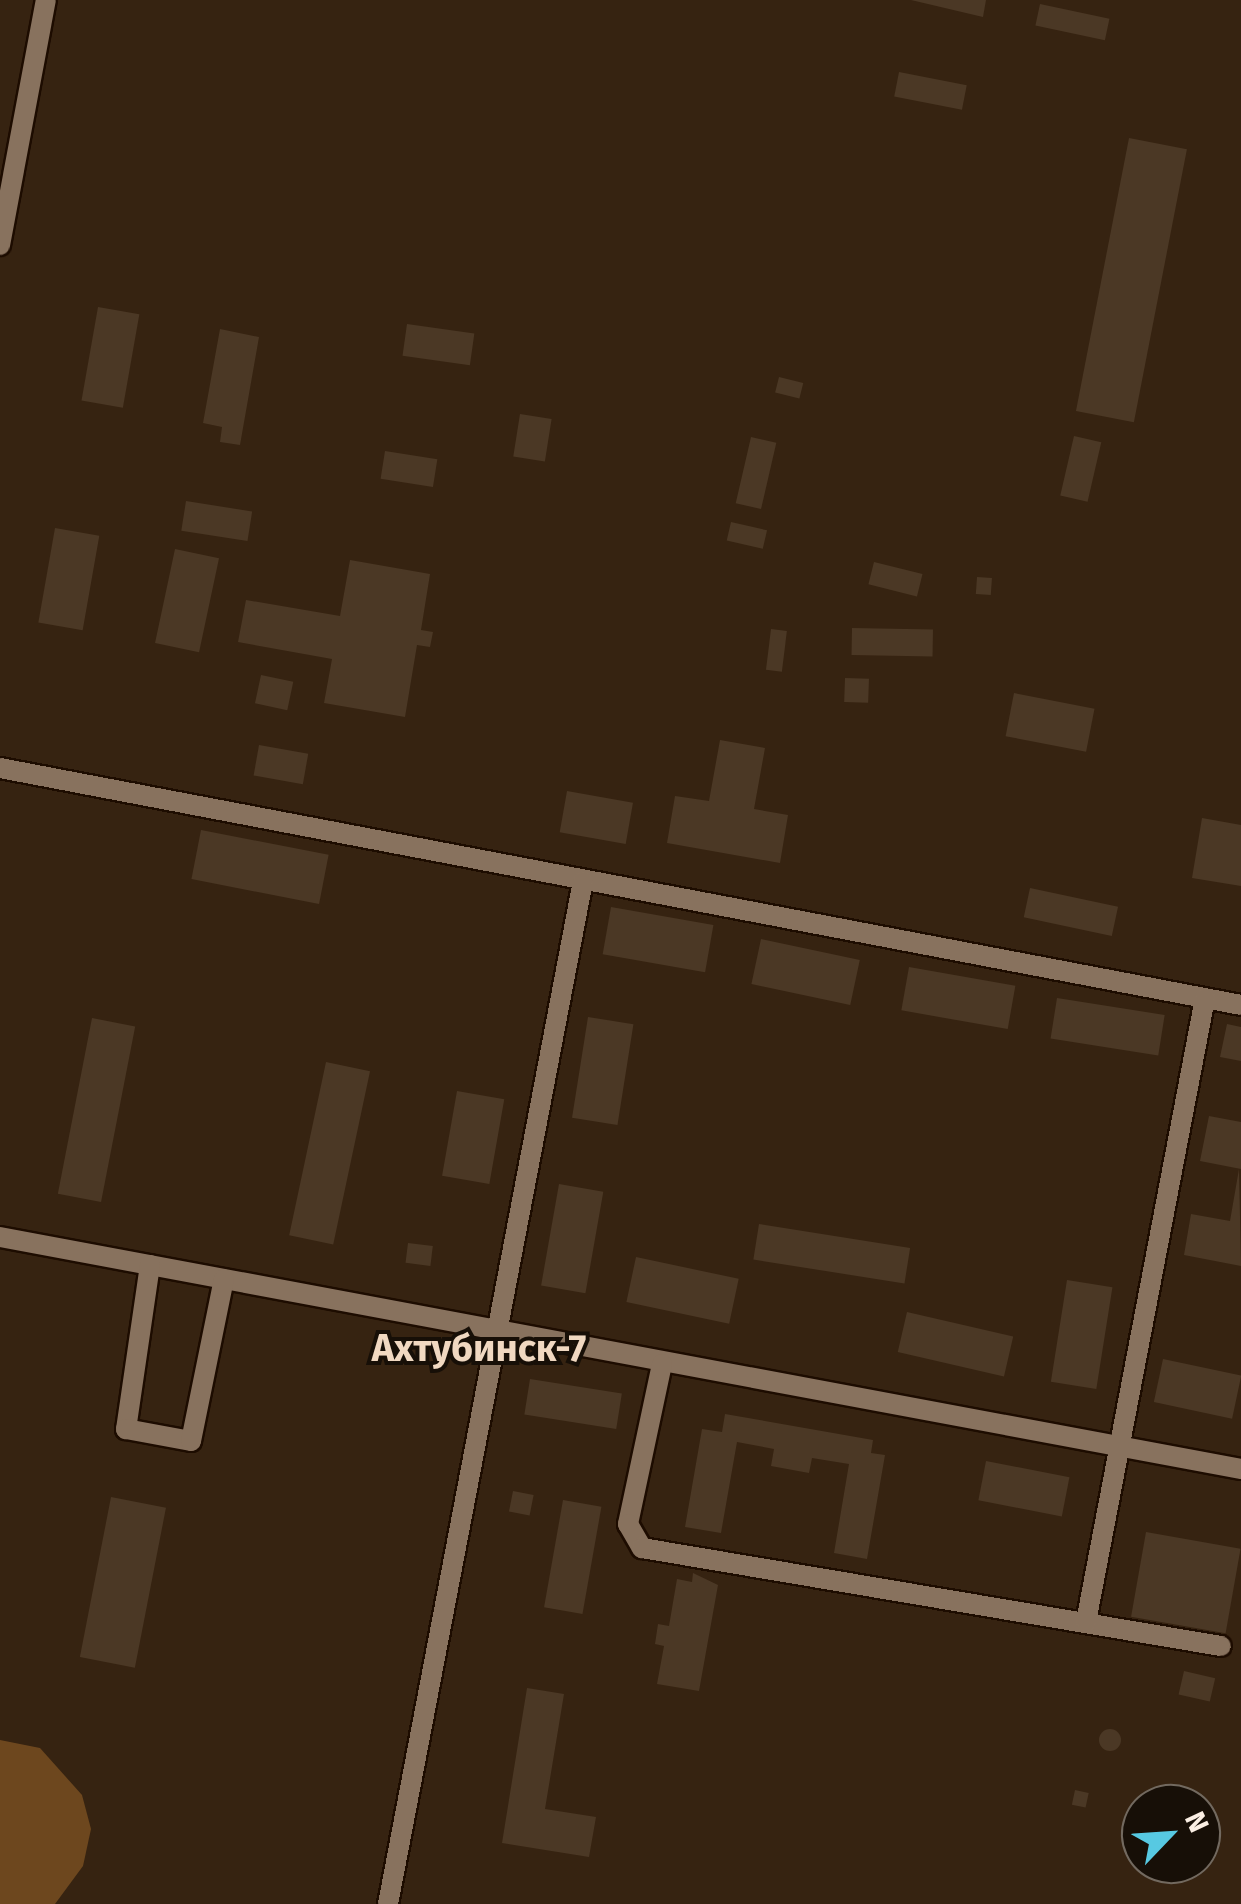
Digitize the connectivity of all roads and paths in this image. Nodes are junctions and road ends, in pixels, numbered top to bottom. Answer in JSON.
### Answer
{"nodes":[{"id":1,"x":46,"y":0,"type":"edge"},
{"id":2,"x":0,"y":244,"type":"edge"},
{"id":3,"x":0,"y":768,"type":"edge"},
{"id":4,"x":583,"y":881,"type":"junction"},
{"id":5,"x":1205,"y":998,"type":"junction"},
{"id":6,"x":1241,"y":1005,"type":"edge"},
{"id":7,"x":0,"y":1237,"type":"edge"},
{"id":8,"x":150,"y":1265,"type":"junction"},
{"id":9,"x":224,"y":1279,"type":"junction"},
{"id":10,"x":499,"y":1333,"type":"junction"},
{"id":11,"x":662,"y":1364,"type":"junction"},
{"id":12,"x":1120,"y":1446,"type":"junction"},
{"id":13,"x":1241,"y":1469,"type":"edge"},
{"id":14,"x":1086,"y":1622,"type":"junction"},
{"id":15,"x":1221,"y":1646,"type":"dead end"},
{"id":16,"x":388,"y":1904,"type":"edge"}],
"edges":[{"from":1,"to":2,"type":"street"},
{"from":3,"to":4,"type":"street"},
{"from":4,"to":5,"type":"street"},
{"from":4,"to":10,"type":"street"},
{"from":5,"to":6,"type":"street"},
{"from":5,"to":12,"type":"street"},
{"from":7,"to":8,"type":"street"},
{"from":8,"to":9,"type":"street"},
{"from":8,"to":9,"type":"street"},
{"from":9,"to":10,"type":"street"},
{"from":10,"to":11,"type":"street"},
{"from":10,"to":16,"type":"street"},
{"from":11,"to":12,"type":"street"},
{"from":11,"to":14,"type":"street"},
{"from":12,"to":13,"type":"street"},
{"from":12,"to":14,"type":"street"},
{"from":14,"to":15,"type":"street"}]}
